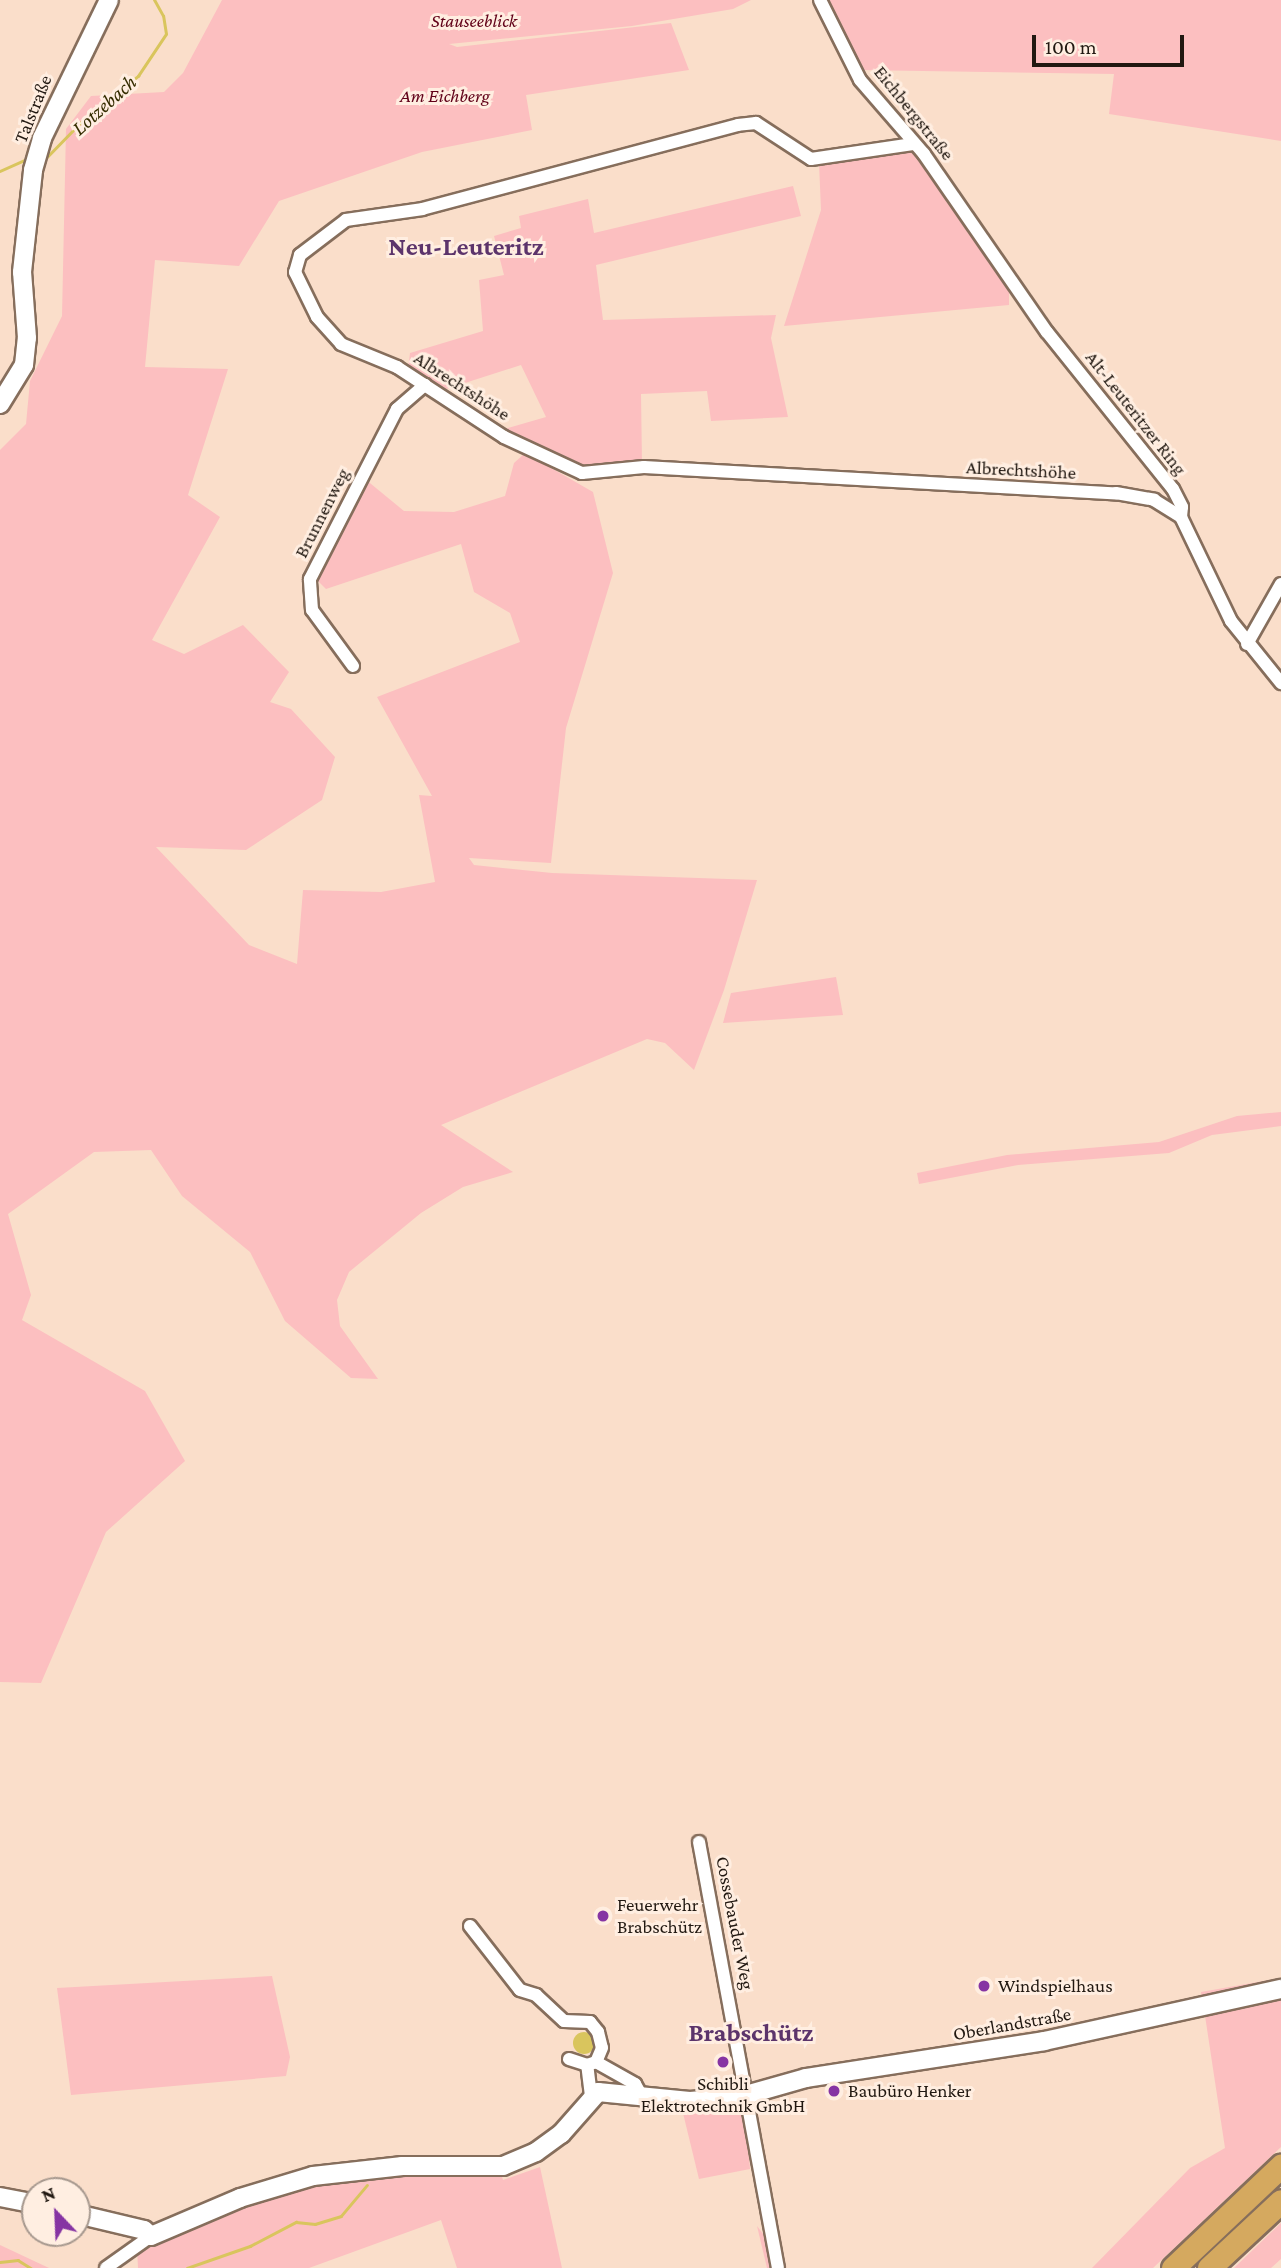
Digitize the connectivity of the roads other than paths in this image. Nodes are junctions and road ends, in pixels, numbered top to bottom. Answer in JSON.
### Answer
{"nodes":[{"id":1,"x":109,"y":0,"type":"edge"},
{"id":2,"x":820,"y":0,"type":"edge"},
{"id":3,"x":913,"y":144,"type":"junction"},
{"id":4,"x":985,"y":247,"type":"joint"},
{"id":5,"x":425,"y":385,"type":"junction"},
{"id":6,"x":0,"y":404,"type":"edge"},
{"id":7,"x":1181,"y":517,"type":"junction"},
{"id":8,"x":1281,"y":584,"type":"edge"},
{"id":9,"x":1247,"y":644,"type":"junction"},
{"id":10,"x":353,"y":666,"type":"dead end"},
{"id":11,"x":1281,"y":683,"type":"edge"},
{"id":12,"x":699,"y":1842,"type":"dead end"},
{"id":13,"x":470,"y":1926,"type":"dead end"},
{"id":14,"x":1281,"y":1989,"type":"edge"},
{"id":15,"x":569,"y":2059,"type":"dead end"},
{"id":16,"x":592,"y":2064,"type":"junction"},
{"id":17,"x":639,"y":2093,"type":"junction"},
{"id":18,"x":749,"y":2094,"type":"junction"},
{"id":19,"x":591,"y":2096,"type":"junction"},
{"id":20,"x":1281,"y":2166,"type":"edge"},
{"id":21,"x":0,"y":2197,"type":"edge"},
{"id":22,"x":21,"y":2201,"type":"edge"},
{"id":23,"x":1281,"y":2201,"type":"edge"},
{"id":24,"x":91,"y":2217,"type":"edge"},
{"id":25,"x":150,"y":2236,"type":"junction"},
{"id":26,"x":106,"y":2268,"type":"edge"},
{"id":27,"x":778,"y":2268,"type":"edge"},
{"id":28,"x":1173,"y":2268,"type":"edge"},
{"id":29,"x":1209,"y":2268,"type":"edge"}],
"edges":[{"from":1,"to":6,"type":"street","name":"Talstraße"},
{"from":2,"to":3,"type":"street","name":"Eichbergstraße"},
{"from":3,"to":4,"type":"street","name":"Eichbergstraße"},
{"from":3,"to":5,"type":"street","name":"Albrechtshöhe"},
{"from":4,"to":7,"type":"street","name":"Alt-Leuteritzer Ring"},
{"from":5,"to":7,"type":"street","name":"Albrechtshöhe"},
{"from":5,"to":10,"type":"street","name":"Brunnenweg"},
{"from":7,"to":9,"type":"street","name":"Alt-Leuteritzer Ring"},
{"from":8,"to":9,"type":"street"},
{"from":9,"to":11,"type":"street","name":"Alt-Leuteritzer Ring"},
{"from":12,"to":18,"type":"street","name":"Cossebauder Weg"},
{"from":13,"to":16,"type":"street"},
{"from":14,"to":18,"type":"street","name":"Oberlandstraße"},
{"from":15,"to":16,"type":"street"},
{"from":16,"to":17,"type":"street"},
{"from":16,"to":19,"type":"street"},
{"from":17,"to":18,"type":"street","name":"Oberlandstraße"},
{"from":17,"to":19,"type":"street","name":"Oberlandstraße"},
{"from":18,"to":27,"type":"street","name":"Cossebauder Weg"},
{"from":19,"to":25,"type":"street"},
{"from":20,"to":28,"type":"highway"},
{"from":21,"to":22,"type":"street"},
{"from":23,"to":29,"type":"highway"},
{"from":24,"to":25,"type":"street"},
{"from":25,"to":26,"type":"street"}]}
